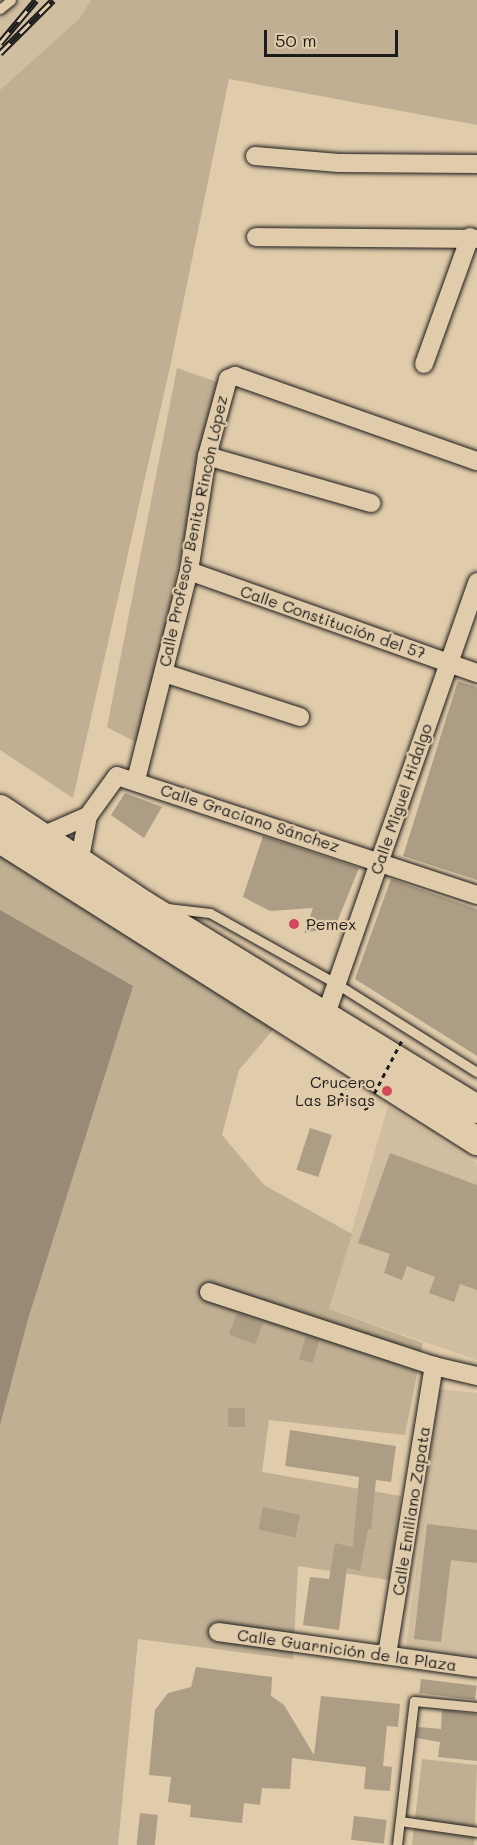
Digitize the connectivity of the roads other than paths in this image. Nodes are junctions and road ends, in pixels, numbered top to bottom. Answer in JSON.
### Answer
{"nodes":[{"id":1,"x":11,"y":0,"type":"edge"},
{"id":2,"x":0,"y":9,"type":"edge"},
{"id":3,"x":255,"y":156,"type":"dead end"},
{"id":4,"x":477,"y":164,"type":"edge"},
{"id":5,"x":256,"y":237,"type":"dead end"},
{"id":6,"x":474,"y":238,"type":"edge"},
{"id":7,"x":424,"y":364,"type":"dead end"},
{"id":8,"x":207,"y":456,"type":"junction"},
{"id":9,"x":477,"y":461,"type":"edge"},
{"id":10,"x":371,"y":503,"type":"dead end"},
{"id":11,"x":189,"y":571,"type":"junction"},
{"id":12,"x":477,"y":582,"type":"edge"},
{"id":13,"x":448,"y":663,"type":"junction"},
{"id":14,"x":477,"y":672,"type":"edge"},
{"id":15,"x":164,"y":673,"type":"junction"},
{"id":16,"x":300,"y":717,"type":"dead end"},
{"id":17,"x":136,"y":780,"type":"junction"},
{"id":18,"x":0,"y":809,"type":"edge"},
{"id":19,"x":88,"y":816,"type":"junction"},
{"id":20,"x":42,"y":836,"type":"junction"},
{"id":21,"x":0,"y":839,"type":"edge"},
{"id":22,"x":380,"y":861,"type":"junction"},
{"id":23,"x":78,"y":863,"type":"junction"},
{"id":24,"x":477,"y":895,"type":"edge"},
{"id":25,"x":144,"y":905,"type":"junction"},
{"id":26,"x":337,"y":984,"type":"junction"},
{"id":27,"x":325,"y":1017,"type":"junction"},
{"id":28,"x":477,"y":1072,"type":"edge"},
{"id":29,"x":477,"y":1109,"type":"edge"},
{"id":30,"x":477,"y":1141,"type":"edge"},
{"id":31,"x":209,"y":1292,"type":"dead end"},
{"id":32,"x":434,"y":1366,"type":"junction"},
{"id":33,"x":477,"y":1376,"type":"edge"},
{"id":34,"x":218,"y":1632,"type":"dead end"},
{"id":35,"x":387,"y":1655,"type":"junction"},
{"id":36,"x":477,"y":1668,"type":"edge"},
{"id":37,"x":477,"y":1707,"type":"edge"},
{"id":38,"x":400,"y":1821,"type":"junction"},
{"id":39,"x":477,"y":1832,"type":"edge"},
{"id":40,"x":397,"y":1845,"type":"edge"}],
"edges":[{"from":1,"to":2,"type":"lane"},
{"from":3,"to":4,"type":"street"},
{"from":5,"to":6,"type":"street"},
{"from":6,"to":7,"type":"street"},
{"from":8,"to":9,"type":"street","name":"Calle Profesor Benito Rincón López"},
{"from":8,"to":10,"type":"street"},
{"from":8,"to":11,"type":"street","name":"Calle Profesor Benito Rincón López"},
{"from":11,"to":13,"type":"street","name":"Calle Constitución del 57"},
{"from":11,"to":15,"type":"street","name":"Calle Profesor Benito Rincón López"},
{"from":12,"to":13,"type":"street","name":"Calle Miguel Hidalgo"},
{"from":13,"to":14,"type":"street","name":"Calle Constitución del 57"},
{"from":13,"to":22,"type":"street","name":"Calle Miguel Hidalgo"},
{"from":15,"to":16,"type":"street"},
{"from":15,"to":17,"type":"street","name":"Calle Profesor Benito Rincón López"},
{"from":17,"to":19,"type":"street","name":"Calle Graciano Sánchez"},
{"from":17,"to":22,"type":"street","name":"Calle Graciano Sánchez"},
{"from":18,"to":20,"type":"main road"},
{"from":19,"to":20,"type":"street"},
{"from":19,"to":23,"type":"street"},
{"from":20,"to":23,"type":"main road"},
{"from":21,"to":30,"type":"main road"},
{"from":22,"to":24,"type":"street","name":"Calle Graciano Sánchez"},
{"from":22,"to":26,"type":"street","name":"Calle Miguel Hidalgo"},
{"from":23,"to":25,"type":"main road"},
{"from":25,"to":26,"type":"lane"},
{"from":25,"to":27,"type":"main road"},
{"from":26,"to":27,"type":"street","name":"Calle Miguel Hidalgo"},
{"from":26,"to":28,"type":"lane"},
{"from":27,"to":29,"type":"main road"},
{"from":31,"to":32,"type":"street"},
{"from":32,"to":33,"type":"street"},
{"from":32,"to":35,"type":"street","name":"Calle Emiliano Zapata"},
{"from":34,"to":35,"type":"street","name":"Calle Guarnición de la Plaza"},
{"from":35,"to":36,"type":"street","name":"Calle Guarnición de la Plaza"},
{"from":37,"to":38,"type":"lane"},
{"from":38,"to":39,"type":"lane"},
{"from":38,"to":40,"type":"lane"}]}
